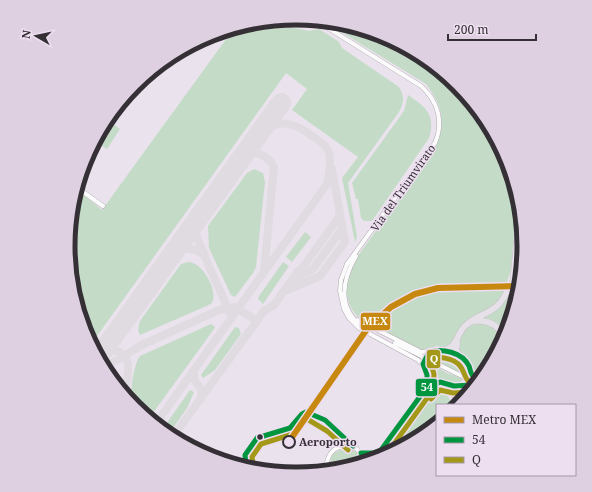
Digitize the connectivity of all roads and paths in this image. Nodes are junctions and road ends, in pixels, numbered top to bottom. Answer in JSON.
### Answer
{"nodes":[{"id":1,"x":327,"y":27,"type":"edge"},
{"id":2,"x":82,"y":192,"type":"edge"},
{"id":3,"x":103,"y":206,"type":"dead end"},
{"id":4,"x":517,"y":238,"type":"edge"},
{"id":5,"x":362,"y":245,"type":"junction"},
{"id":6,"x":511,"y":286,"type":"junction"},
{"id":7,"x":511,"y":297,"type":"edge"},
{"id":8,"x":350,"y":312,"type":"junction"},
{"id":9,"x":350,"y":319,"type":"junction"},
{"id":10,"x":471,"y":322,"type":"junction"},
{"id":11,"x":366,"y":329,"type":"junction"},
{"id":12,"x":500,"y":331,"type":"edge"},
{"id":13,"x":459,"y":333,"type":"junction"},
{"id":14,"x":444,"y":350,"type":"junction"},
{"id":15,"x":427,"y":355,"type":"junction"},
{"id":16,"x":461,"y":358,"type":"junction"},
{"id":17,"x":423,"y":367,"type":"junction"},
{"id":18,"x":427,"y":375,"type":"junction"},
{"id":19,"x":470,"y":375,"type":"junction"},
{"id":20,"x":474,"y":377,"type":"edge"},
{"id":21,"x":471,"y":381,"type":"edge"},
{"id":22,"x":442,"y":383,"type":"junction"},
{"id":23,"x":464,"y":384,"type":"junction"},
{"id":24,"x":468,"y":385,"type":"edge"},
{"id":25,"x":457,"y":397,"type":"edge"},
{"id":26,"x":456,"y":398,"type":"edge"},
{"id":27,"x":387,"y":447,"type":"edge"},
{"id":28,"x":361,"y":453,"type":"junction"},
{"id":29,"x":373,"y":453,"type":"edge"},
{"id":30,"x":374,"y":453,"type":"edge"},
{"id":31,"x":363,"y":456,"type":"edge"},
{"id":32,"x":327,"y":465,"type":"edge"}],
"edges":[{"from":1,"to":5,"type":"street","name":"Via del Triumvirato"},
{"from":2,"to":3,"type":"street"},
{"from":4,"to":6,"type":"highway"},
{"from":5,"to":8,"type":"street","name":"Via del Triumvirato"},
{"from":5,"to":9,"type":"street","name":"Via del Triumvirato"},
{"from":6,"to":7,"type":"highway"},
{"from":6,"to":10,"type":"highway"},
{"from":8,"to":11,"type":"street","name":"Via del Triumvirato"},
{"from":8,"to":15,"type":"street"},
{"from":9,"to":11,"type":"street","name":"Via del Triumvirato"},
{"from":9,"to":17,"type":"street","name":"Via del Triumvirato"},
{"from":10,"to":12,"type":"highway"},
{"from":10,"to":13,"type":"highway"},
{"from":11,"to":21,"type":"street","name":"Via del Triumvirato"},
{"from":13,"to":14,"type":"highway"},
{"from":13,"to":16,"type":"highway"},
{"from":14,"to":15,"type":"main road"},
{"from":14,"to":16,"type":"main road"},
{"from":15,"to":17,"type":"main road"},
{"from":16,"to":19,"type":"main road"},
{"from":17,"to":18,"type":"main road","name":"Via del Triumvirato"},
{"from":18,"to":22,"type":"main road"},
{"from":18,"to":30,"type":"street"},
{"from":19,"to":20,"type":"main road"},
{"from":19,"to":23,"type":"main road","bridge":true},
{"from":22,"to":23,"type":"main road"},
{"from":22,"to":26,"type":"street"},
{"from":22,"to":27,"type":"street"},
{"from":23,"to":24,"type":"main road"},
{"from":23,"to":25,"type":"street"},
{"from":28,"to":29,"type":"street"},
{"from":28,"to":31,"type":"street"},
{"from":28,"to":32,"type":"street"}]}
